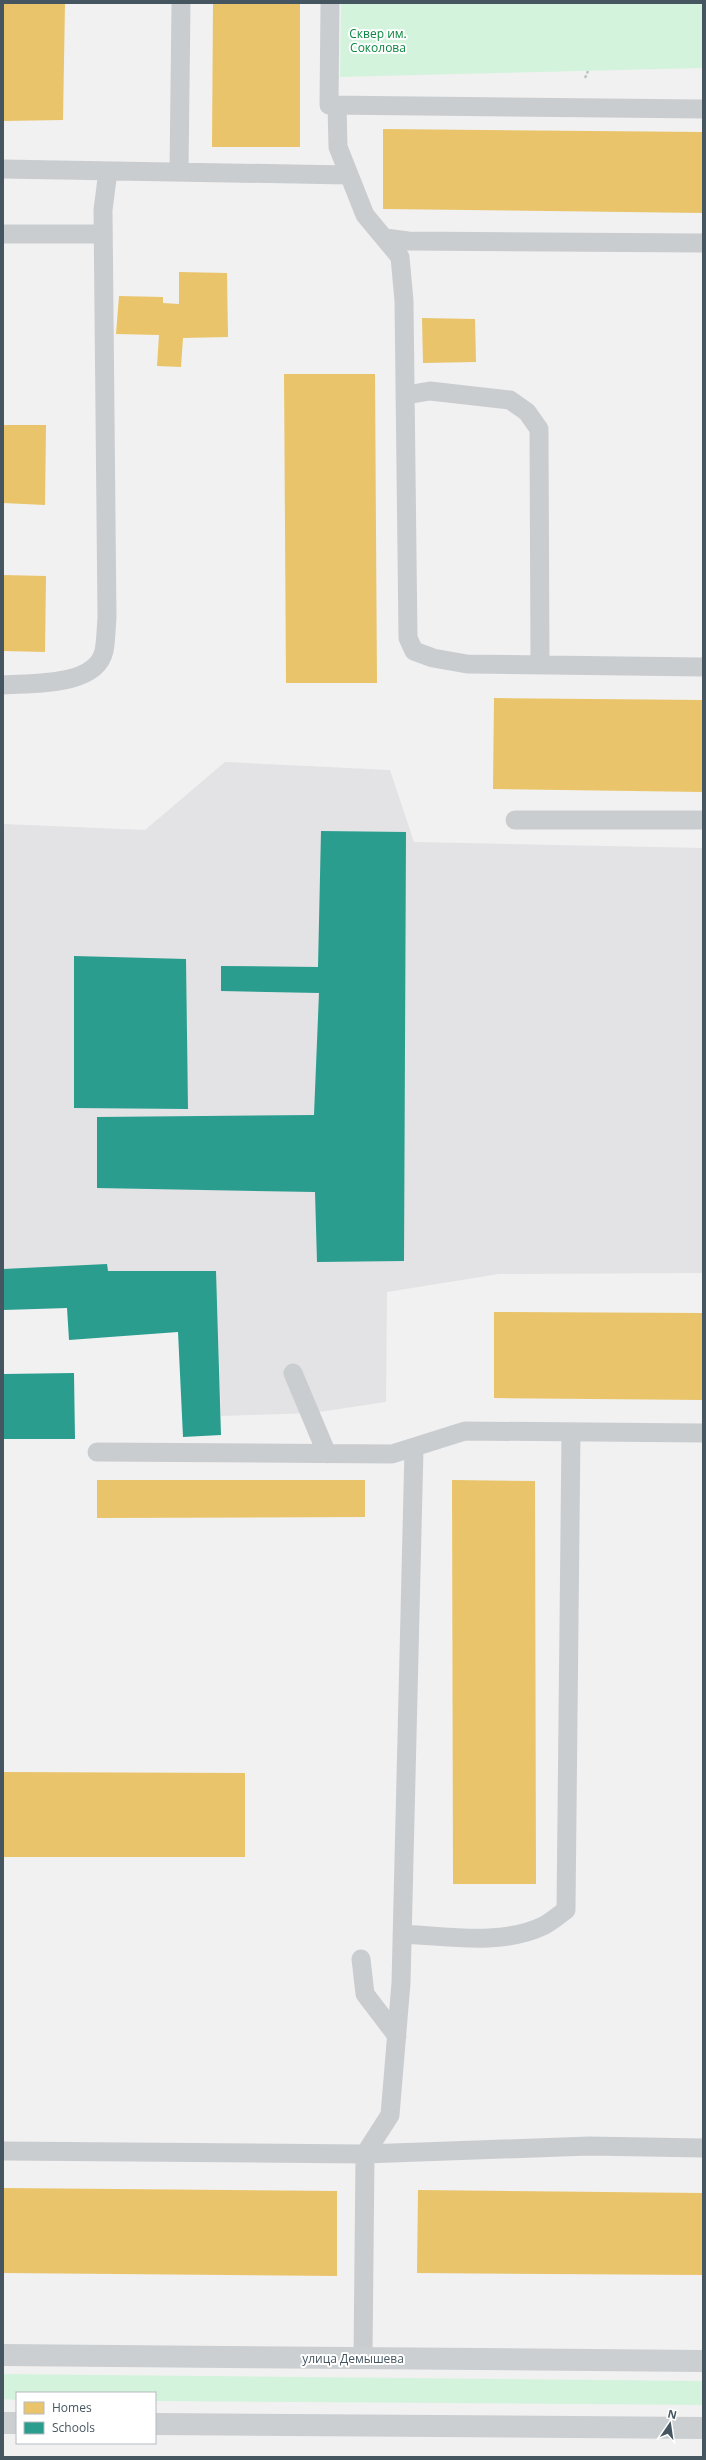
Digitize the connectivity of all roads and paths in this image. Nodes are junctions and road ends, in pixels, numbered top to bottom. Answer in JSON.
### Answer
{"nodes":[{"id":1,"x":181,"y":3,"type":"edge"},
{"id":2,"x":330,"y":3,"type":"edge"},
{"id":3,"x":337,"y":105,"type":"junction"},
{"id":4,"x":703,"y":109,"type":"edge"},
{"id":5,"x":3,"y":169,"type":"edge"},
{"id":6,"x":108,"y":171,"type":"junction"},
{"id":7,"x":179,"y":172,"type":"junction"},
{"id":8,"x":348,"y":175,"type":"junction"},
{"id":9,"x":3,"y":234,"type":"edge"},
{"id":10,"x":103,"y":234,"type":"junction"},
{"id":11,"x":385,"y":238,"type":"junction"},
{"id":12,"x":703,"y":243,"type":"edge"},
{"id":13,"x":406,"y":395,"type":"junction"},
{"id":14,"x":540,"y":664,"type":"junction"},
{"id":15,"x":703,"y":668,"type":"edge"},
{"id":16,"x":3,"y":685,"type":"edge"},
{"id":17,"x":515,"y":820,"type":"dead end"},
{"id":18,"x":703,"y":820,"type":"edge"},
{"id":19,"x":293,"y":1372,"type":"dead end"},
{"id":20,"x":571,"y":1432,"type":"junction"},
{"id":21,"x":703,"y":1433,"type":"edge"},
{"id":22,"x":414,"y":1449,"type":"junction"},
{"id":23,"x":97,"y":1452,"type":"dead end"},
{"id":24,"x":327,"y":1454,"type":"junction"},
{"id":25,"x":402,"y":1934,"type":"junction"},
{"id":26,"x":361,"y":1959,"type":"dead end"},
{"id":27,"x":397,"y":2036,"type":"junction"},
{"id":28,"x":703,"y":2148,"type":"edge"},
{"id":29,"x":3,"y":2151,"type":"edge"},
{"id":30,"x":365,"y":2154,"type":"junction"},
{"id":31,"x":3,"y":2355,"type":"edge"},
{"id":32,"x":364,"y":2358,"type":"junction"},
{"id":33,"x":703,"y":2361,"type":"edge"},
{"id":34,"x":3,"y":2423,"type":"edge"},
{"id":35,"x":16,"y":2423,"type":"edge"},
{"id":36,"x":156,"y":2424,"type":"edge"},
{"id":37,"x":703,"y":2428,"type":"edge"}],
"edges":[{"from":1,"to":7,"type":"lane"},
{"from":2,"to":3,"type":"lane"},
{"from":3,"to":4,"type":"lane"},
{"from":3,"to":8,"type":"lane"},
{"from":5,"to":6,"type":"lane"},
{"from":6,"to":7,"type":"lane"},
{"from":6,"to":10,"type":"lane"},
{"from":7,"to":8,"type":"lane"},
{"from":8,"to":11,"type":"lane"},
{"from":9,"to":10,"type":"lane"},
{"from":10,"to":16,"type":"lane"},
{"from":11,"to":12,"type":"lane"},
{"from":11,"to":13,"type":"lane"},
{"from":13,"to":14,"type":"lane"},
{"from":13,"to":14,"type":"lane"},
{"from":14,"to":15,"type":"lane"},
{"from":17,"to":18,"type":"lane"},
{"from":19,"to":24,"type":"lane"},
{"from":20,"to":21,"type":"lane"},
{"from":20,"to":22,"type":"lane"},
{"from":20,"to":25,"type":"lane"},
{"from":22,"to":24,"type":"lane"},
{"from":22,"to":25,"type":"lane"},
{"from":23,"to":24,"type":"lane"},
{"from":25,"to":27,"type":"lane"},
{"from":26,"to":27,"type":"lane"},
{"from":27,"to":30,"type":"lane"},
{"from":28,"to":30,"type":"lane"},
{"from":29,"to":30,"type":"lane"},
{"from":30,"to":32,"type":"lane"},
{"from":31,"to":32,"type":"street","name":"улица Демышева"},
{"from":32,"to":33,"type":"street","name":"улица Демышева"},
{"from":34,"to":35,"type":"street"},
{"from":36,"to":37,"type":"street"}]}
